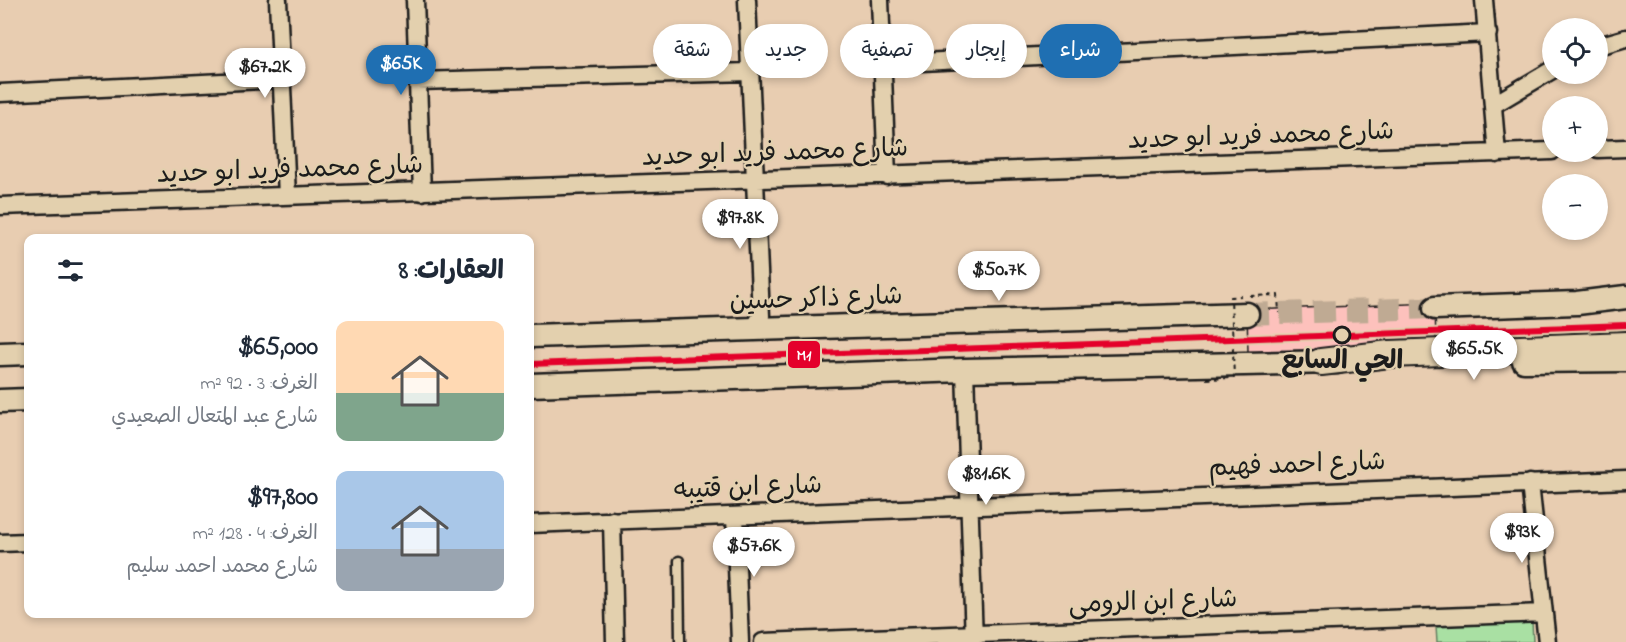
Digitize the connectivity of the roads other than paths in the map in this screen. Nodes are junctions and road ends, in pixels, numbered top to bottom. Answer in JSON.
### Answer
{"nodes":[{"id":1,"x":278,"y":0,"type":"edge"},
{"id":2,"x":415,"y":0,"type":"edge"},
{"id":3,"x":747,"y":0,"type":"edge"},
{"id":4,"x":880,"y":0,"type":"edge"},
{"id":5,"x":1484,"y":0,"type":"edge"},
{"id":6,"x":748,"y":24,"type":"edge"},
{"id":7,"x":881,"y":24,"type":"edge"},
{"id":8,"x":1488,"y":33,"type":"junction"},
{"id":9,"x":1626,"y":38,"type":"edge"},
{"id":10,"x":1608,"y":43,"type":"edge"},
{"id":11,"x":934,"y":61,"type":"edge"},
{"id":12,"x":744,"y":72,"type":"edge"},
{"id":13,"x":1542,"y":76,"type":"edge"},
{"id":14,"x":750,"y":78,"type":"edge"},
{"id":15,"x":884,"y":78,"type":"edge"},
{"id":16,"x":281,"y":79,"type":"junction"},
{"id":17,"x":418,"y":81,"type":"junction"},
{"id":18,"x":0,"y":93,"type":"edge"},
{"id":19,"x":1493,"y":105,"type":"junction"},
{"id":20,"x":1626,"y":148,"type":"edge"},
{"id":21,"x":1608,"y":149,"type":"edge"},
{"id":22,"x":1542,"y":152,"type":"edge"},
{"id":23,"x":1497,"y":154,"type":"junction"},
{"id":24,"x":887,"y":176,"type":"junction"},
{"id":25,"x":754,"y":180,"type":"junction"},
{"id":26,"x":422,"y":192,"type":"junction"},
{"id":27,"x":287,"y":196,"type":"junction"},
{"id":28,"x":0,"y":206,"type":"edge"},
{"id":29,"x":1626,"y":297,"type":"edge"},
{"id":30,"x":1435,"y":308,"type":"tunnel mouth"},
{"id":31,"x":1247,"y":314,"type":"tunnel mouth"},
{"id":32,"x":753,"y":330,"type":"junction"},
{"id":33,"x":534,"y":336,"type":"edge"},
{"id":34,"x":1626,"y":345,"type":"edge"},
{"id":35,"x":24,"y":353,"type":"edge"},
{"id":36,"x":0,"y":354,"type":"edge"},
{"id":37,"x":1626,"y":360,"type":"edge"},
{"id":38,"x":1322,"y":362,"type":"junction"},
{"id":39,"x":965,"y":370,"type":"junction"},
{"id":40,"x":534,"y":385,"type":"edge"},
{"id":41,"x":24,"y":400,"type":"edge"},
{"id":42,"x":0,"y":401,"type":"edge"},
{"id":43,"x":1626,"y":480,"type":"edge"},
{"id":44,"x":1530,"y":483,"type":"junction"},
{"id":45,"x":969,"y":504,"type":"junction"},
{"id":46,"x":735,"y":516,"type":"junction"},
{"id":47,"x":612,"y":520,"type":"junction"},
{"id":48,"x":534,"y":524,"type":"edge"},
{"id":49,"x":24,"y":542,"type":"edge"},
{"id":50,"x":0,"y":543,"type":"edge"},
{"id":51,"x":679,"y":561,"type":"dead end"},
{"id":52,"x":1544,"y":613,"type":"junction"},
{"id":53,"x":974,"y":639,"type":"edge"},
{"id":54,"x":615,"y":642,"type":"edge"},
{"id":55,"x":680,"y":642,"type":"edge"},
{"id":56,"x":740,"y":642,"type":"edge"},
{"id":57,"x":763,"y":642,"type":"edge"},
{"id":58,"x":1547,"y":642,"type":"edge"}],
"edges":[{"from":1,"to":16,"type":"street"},
{"from":2,"to":17,"type":"street"},
{"from":3,"to":6,"type":"street"},
{"from":4,"to":7,"type":"street"},
{"from":5,"to":8,"type":"street"},
{"from":8,"to":11,"type":"street"},
{"from":8,"to":19,"type":"street"},
{"from":9,"to":10,"type":"street"},
{"from":12,"to":17,"type":"street"},
{"from":13,"to":19,"type":"street"},
{"from":14,"to":25,"type":"street"},
{"from":15,"to":24,"type":"street"},
{"from":16,"to":18,"type":"street"},
{"from":16,"to":27,"type":"street"},
{"from":17,"to":26,"type":"street"},
{"from":19,"to":23,"type":"street"},
{"from":20,"to":21,"type":"street"},
{"from":22,"to":23,"type":"street","name":"شارع محمد فريد ابو حديد"},
{"from":23,"to":24,"type":"street","name":"شارع محمد فريد ابو حديد"},
{"from":24,"to":25,"type":"street","name":"شارع محمد فريد ابو حديد"},
{"from":25,"to":26,"type":"street","name":"شارع محمد فريد ابو حديد"},
{"from":25,"to":32,"type":"street"},
{"from":26,"to":27,"type":"street","name":"شارع محمد فريد ابو حديد"},
{"from":27,"to":28,"type":"street","name":"شارع محمد فريد ابو حديد"},
{"from":29,"to":30,"type":"main road"},
{"from":31,"to":32,"type":"main road","name":"شارع ذاكر حسين"},
{"from":32,"to":33,"type":"main road","name":"شارع ذاكر حسين"},
{"from":34,"to":38,"type":"main road"},
{"from":35,"to":36,"type":"main road"},
{"from":37,"to":38,"type":"main road"},
{"from":38,"to":39,"type":"main road"},
{"from":39,"to":40,"type":"main road"},
{"from":39,"to":45,"type":"street"},
{"from":41,"to":42,"type":"main road"},
{"from":43,"to":44,"type":"street","name":"شارع احمد فهيم"},
{"from":44,"to":45,"type":"street","name":"شارع احمد فهيم"},
{"from":44,"to":52,"type":"street"},
{"from":45,"to":46,"type":"street","name":"شارع ابن قتيبه"},
{"from":45,"to":53,"type":"street"},
{"from":46,"to":47,"type":"street","name":"شارع ابن قتيبه"},
{"from":46,"to":56,"type":"street"},
{"from":47,"to":48,"type":"street","name":"شارع ابن قتيبه"},
{"from":47,"to":54,"type":"street"},
{"from":49,"to":50,"type":"street"},
{"from":51,"to":55,"type":"lane"},
{"from":52,"to":53,"type":"street","name":"شارع ابن الرومى"},
{"from":52,"to":58,"type":"street"},
{"from":53,"to":57,"type":"street","name":"شارع ابن الرومى"}]}
